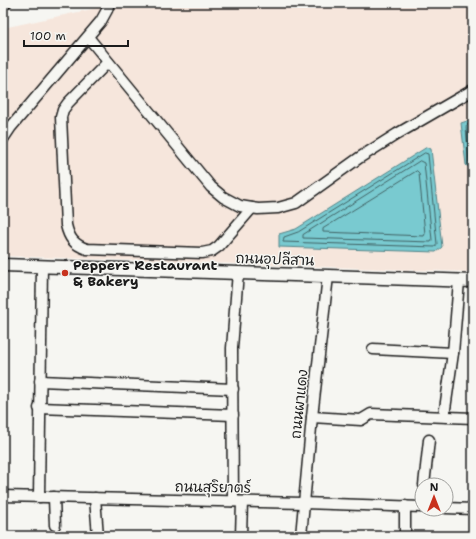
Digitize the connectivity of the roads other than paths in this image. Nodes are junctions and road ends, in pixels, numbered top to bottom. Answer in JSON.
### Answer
{"nodes":[{"id":1,"x":6,"y":3,"type":"edge"},
{"id":2,"x":109,"y":3,"type":"edge"},
{"id":3,"x":3,"y":4,"type":"edge"},
{"id":4,"x":88,"y":37,"type":"junction"},
{"id":5,"x":108,"y":62,"type":"junction"},
{"id":6,"x":473,"y":90,"type":"edge"},
{"id":7,"x":3,"y":139,"type":"edge"},
{"id":8,"x":252,"y":208,"type":"junction"},
{"id":9,"x":3,"y":264,"type":"edge"},
{"id":10,"x":42,"y":266,"type":"junction"},
{"id":11,"x":238,"y":272,"type":"junction"},
{"id":12,"x":328,"y":276,"type":"junction"},
{"id":13,"x":459,"y":281,"type":"junction"},
{"id":14,"x":473,"y":281,"type":"edge"},
{"id":15,"x":373,"y":349,"type":"dead end"},
{"id":16,"x":453,"y":353,"type":"junction"},
{"id":17,"x":40,"y":381,"type":"junction"},
{"id":18,"x":233,"y":389,"type":"junction"},
{"id":19,"x":39,"y":408,"type":"junction"},
{"id":20,"x":233,"y":415,"type":"junction"},
{"id":21,"x":312,"y":416,"type":"junction"},
{"id":22,"x":444,"y":416,"type":"junction"},
{"id":23,"x":473,"y":418,"type":"edge"},
{"id":24,"x":429,"y":440,"type":"dead end"},
{"id":25,"x":425,"y":477,"type":"edge"},
{"id":26,"x":3,"y":496,"type":"edge"},
{"id":27,"x":39,"y":497,"type":"junction"},
{"id":28,"x":54,"y":497,"type":"junction"},
{"id":29,"x":96,"y":498,"type":"junction"},
{"id":30,"x":237,"y":502,"type":"junction"},
{"id":31,"x":303,"y":503,"type":"junction"},
{"id":32,"x":414,"y":505,"type":"edge"},
{"id":33,"x":405,"y":506,"type":"junction"},
{"id":34,"x":454,"y":508,"type":"edge"},
{"id":35,"x":473,"y":509,"type":"edge"},
{"id":36,"x":55,"y":525,"type":"dead end"},
{"id":37,"x":98,"y":536,"type":"edge"},
{"id":38,"x":241,"y":536,"type":"edge"},
{"id":39,"x":300,"y":536,"type":"edge"},
{"id":40,"x":405,"y":536,"type":"edge"}],
"edges":[{"from":1,"to":3,"type":"street"},
{"from":2,"to":4,"type":"street"},
{"from":4,"to":5,"type":"street"},
{"from":4,"to":7,"type":"street"},
{"from":5,"to":8,"type":"street"},
{"from":5,"to":8,"type":"street"},
{"from":6,"to":8,"type":"street"},
{"from":9,"to":10,"type":"main road","name":"ถนนอุปลีสาน"},
{"from":10,"to":11,"type":"main road","name":"ถนนอุปลีสาน"},
{"from":10,"to":17,"type":"street"},
{"from":11,"to":12,"type":"main road","name":"ถนนอุปลีสาน"},
{"from":11,"to":18,"type":"street"},
{"from":12,"to":13,"type":"main road","name":"ถนนอุปลีสาน"},
{"from":12,"to":21,"type":"street","name":"ถนนผาแดง"},
{"from":13,"to":14,"type":"main road","name":"ถนนอุปลีสาน"},
{"from":13,"to":16,"type":"street"},
{"from":15,"to":16,"type":"street"},
{"from":16,"to":22,"type":"street"},
{"from":17,"to":18,"type":"street"},
{"from":17,"to":19,"type":"street"},
{"from":18,"to":20,"type":"street"},
{"from":19,"to":20,"type":"street"},
{"from":19,"to":27,"type":"street"},
{"from":20,"to":30,"type":"street"},
{"from":21,"to":22,"type":"street"},
{"from":21,"to":31,"type":"street","name":"ถนนผาแดง"},
{"from":22,"to":23,"type":"street"},
{"from":24,"to":25,"type":"street"},
{"from":26,"to":27,"type":"street","name":"ถนนสุริยาตร์"},
{"from":27,"to":28,"type":"street","name":"ถนนสุริยาตร์"},
{"from":28,"to":29,"type":"street","name":"ถนนสุริยาตร์"},
{"from":28,"to":36,"type":"street"},
{"from":29,"to":30,"type":"street","name":"ถนนสุริยาตร์"},
{"from":29,"to":37,"type":"street"},
{"from":30,"to":31,"type":"street","name":"ถนนสุริยาตร์"},
{"from":30,"to":38,"type":"street"},
{"from":31,"to":33,"type":"street","name":"ถนนสุริยาตร์"},
{"from":31,"to":39,"type":"street","name":"ถนนผาแดง"},
{"from":32,"to":33,"type":"street","name":"ถนนสุริยาตร์"},
{"from":33,"to":40,"type":"street"},
{"from":34,"to":35,"type":"street"}]}
